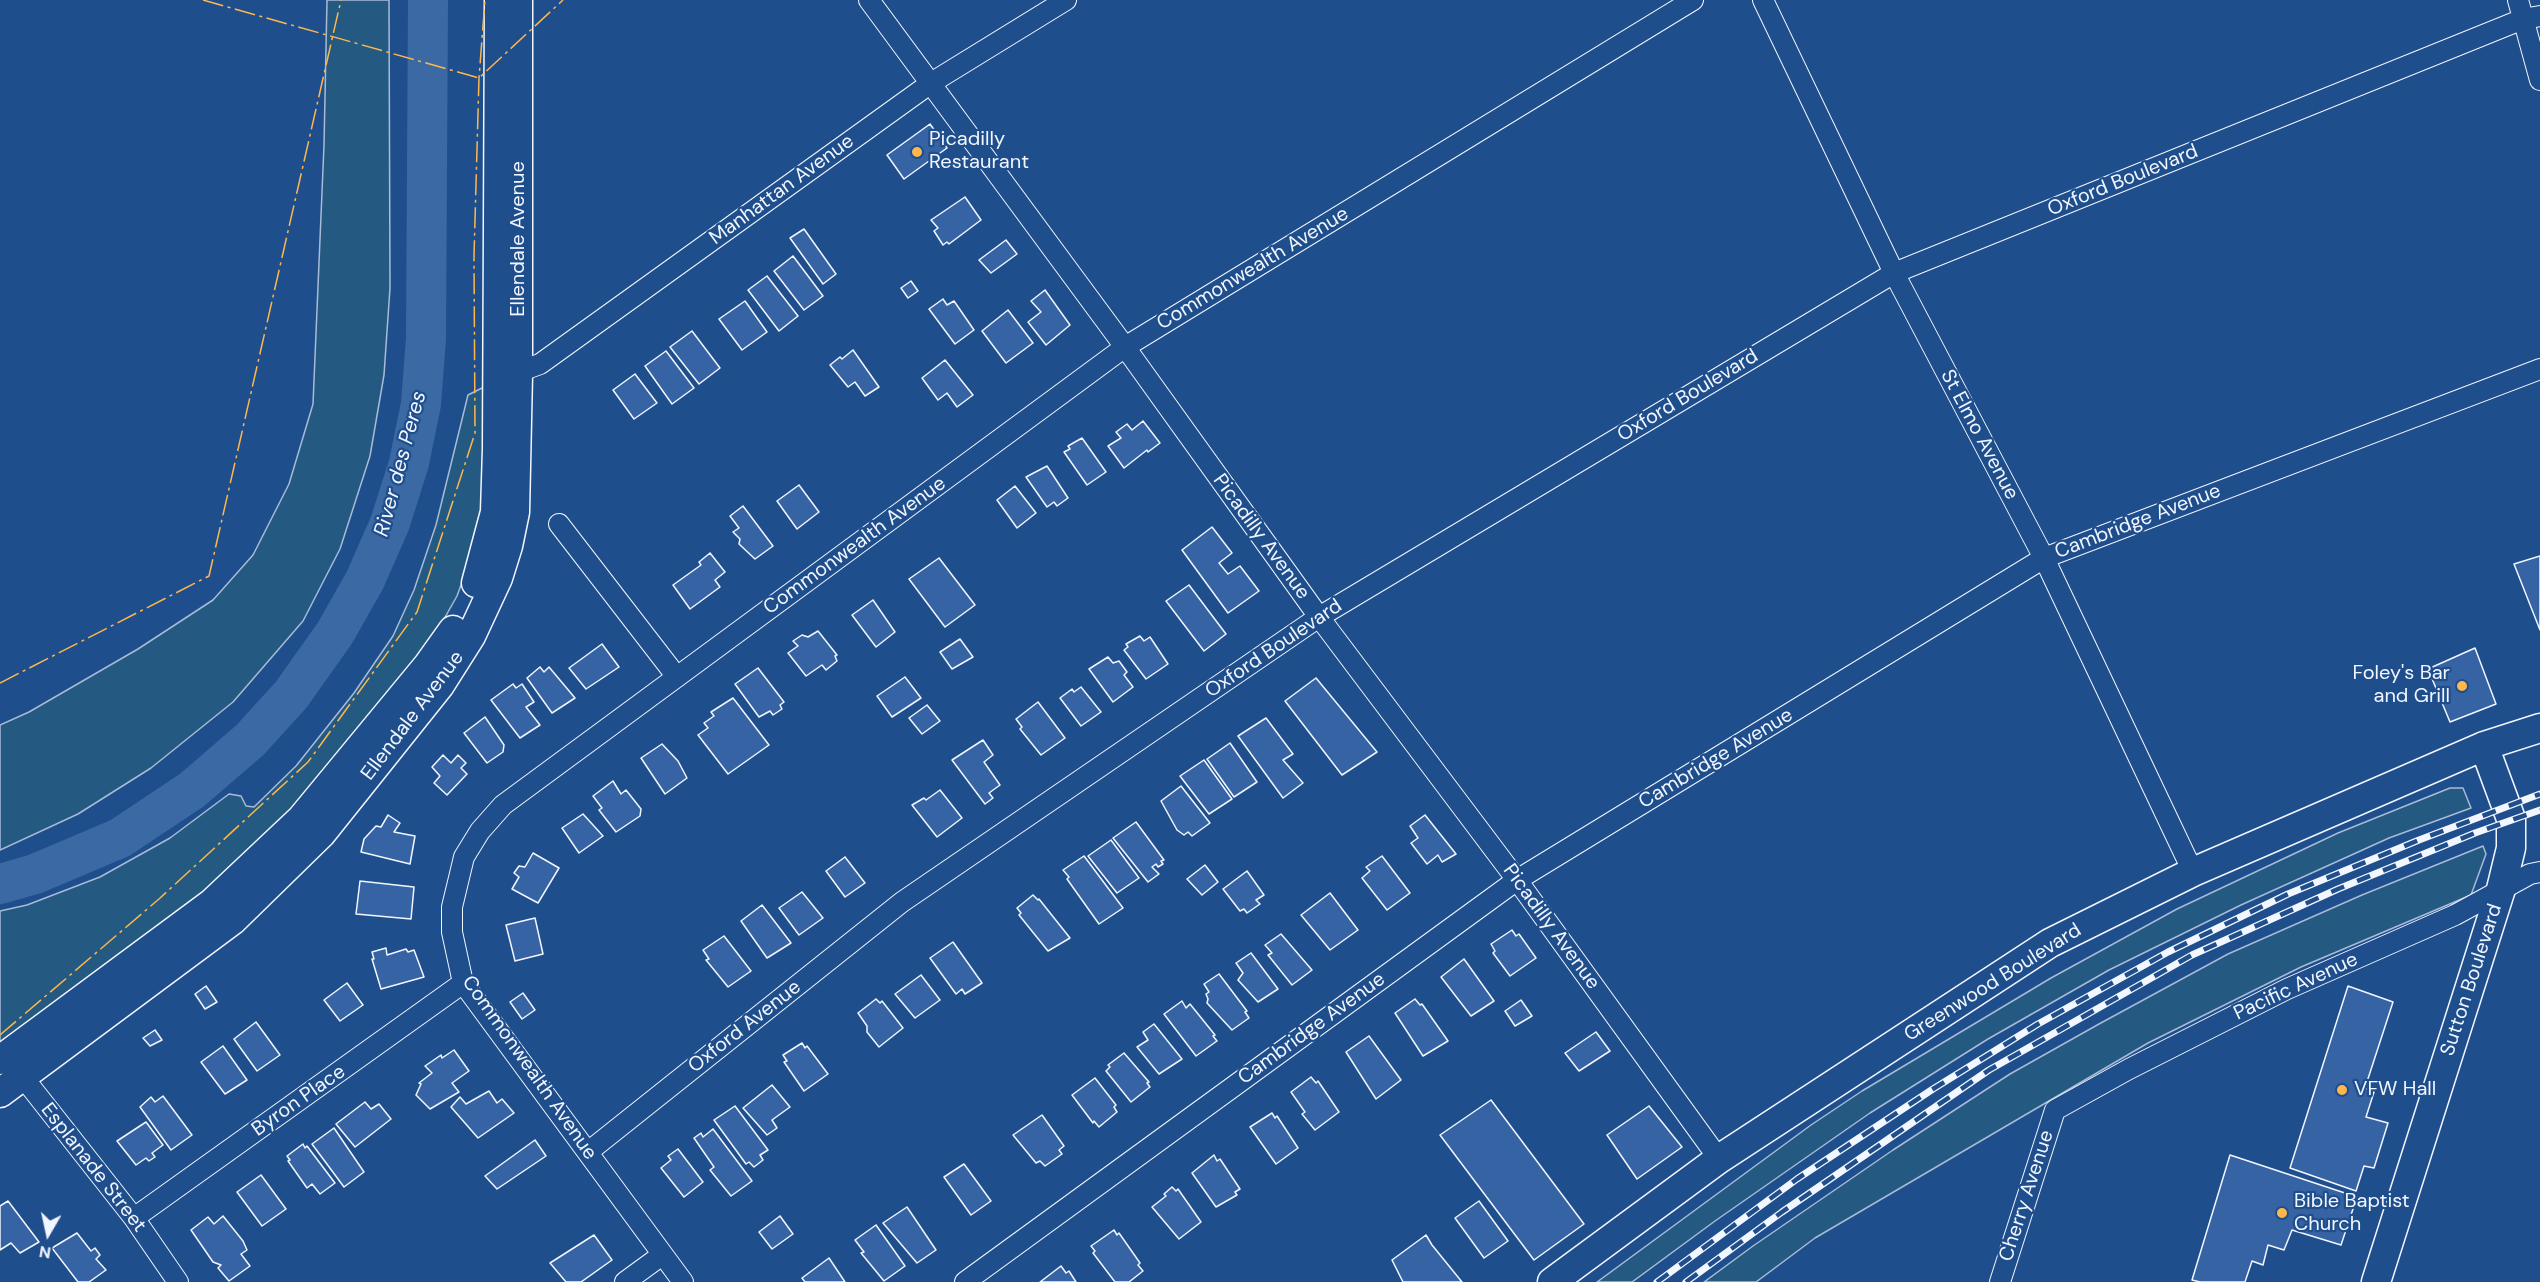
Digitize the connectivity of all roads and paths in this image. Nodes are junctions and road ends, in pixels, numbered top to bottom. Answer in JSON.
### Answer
{"nodes":[{"id":1,"x":499,"y":0,"type":"edge"},
{"id":2,"x":518,"y":0,"type":"edge"},
{"id":3,"x":869,"y":0,"type":"edge"},
{"id":4,"x":1066,"y":0,"type":"edge"},
{"id":5,"x":1693,"y":0,"type":"edge"},
{"id":6,"x":1763,"y":0,"type":"edge"},
{"id":7,"x":2527,"y":12,"type":"edge"},
{"id":8,"x":2540,"y":80,"type":"edge"},
{"id":9,"x":931,"y":83,"type":"junction"},
{"id":10,"x":1894,"y":273,"type":"junction"},
{"id":11,"x":1125,"y":348,"type":"junction"},
{"id":12,"x":508,"y":369,"type":"junction"},
{"id":13,"x":2540,"y":369,"type":"edge"},
{"id":14,"x":559,"y":524,"type":"dead end"},
{"id":15,"x":2044,"y":558,"type":"junction"},
{"id":16,"x":1319,"y":617,"type":"junction"},
{"id":17,"x":677,"y":677,"type":"junction"},
{"id":18,"x":2540,"y":728,"type":"edge"},
{"id":19,"x":2484,"y":746,"type":"junction"},
{"id":20,"x":2193,"y":872,"type":"junction"},
{"id":21,"x":2540,"y":872,"type":"edge"},
{"id":22,"x":1517,"y":880,"type":"junction"},
{"id":23,"x":2501,"y":889,"type":"junction"},
{"id":24,"x":902,"y":902,"type":"joint"},
{"id":25,"x":464,"y":983,"type":"junction"},
{"id":26,"x":7,"y":1071,"type":"edge"},
{"id":27,"x":2055,"y":1110,"type":"joint"},
{"id":28,"x":588,"y":1152,"type":"junction"},
{"id":29,"x":1719,"y":1159,"type":"junction"},
{"id":30,"x":134,"y":1218,"type":"junction"},
{"id":31,"x":662,"y":1255,"type":"junction"},
{"id":32,"x":178,"y":1282,"type":"edge"},
{"id":33,"x":625,"y":1282,"type":"edge"},
{"id":34,"x":682,"y":1282,"type":"edge"},
{"id":35,"x":965,"y":1282,"type":"edge"},
{"id":36,"x":1552,"y":1282,"type":"edge"},
{"id":37,"x":2000,"y":1282,"type":"edge"},
{"id":38,"x":2376,"y":1282,"type":"edge"}],
"edges":[{"from":1,"to":12,"type":"street","name":"Ellendale Avenue"},
{"from":2,"to":12,"type":"street","name":"Ellendale Avenue"},
{"from":3,"to":9,"type":"street","name":"Picadilly Avenue"},
{"from":4,"to":9,"type":"street","name":"Manhattan Avenue"},
{"from":5,"to":11,"type":"street","name":"Commonwealth Avenue"},
{"from":6,"to":10,"type":"street","name":"St Elmo Avenue"},
{"from":7,"to":8,"type":"street"},
{"from":7,"to":10,"type":"street","name":"Oxford Boulevard"},
{"from":9,"to":11,"type":"street","name":"Picadilly Avenue"},
{"from":9,"to":12,"type":"street","name":"Manhattan Avenue"},
{"from":10,"to":15,"type":"street","name":"St Elmo Avenue"},
{"from":10,"to":16,"type":"street","name":"Oxford Boulevard"},
{"from":11,"to":16,"type":"street","name":"Picadilly Avenue"},
{"from":11,"to":17,"type":"street","name":"Commonwealth Avenue"},
{"from":12,"to":26,"type":"street","name":"Ellendale Avenue"},
{"from":13,"to":15,"type":"street","name":"Cambridge Avenue"},
{"from":14,"to":17,"type":"street"},
{"from":15,"to":20,"type":"street","name":"St Elmo Avenue"},
{"from":15,"to":22,"type":"street","name":"Cambridge Avenue"},
{"from":16,"to":22,"type":"street","name":"Picadilly Avenue"},
{"from":16,"to":24,"type":"street","name":"Oxford Boulevard"},
{"from":17,"to":25,"type":"street","name":"Commonwealth Avenue"},
{"from":18,"to":19,"type":"street","name":"Greenwood Boulevard"},
{"from":19,"to":20,"type":"street","name":"Greenwood Boulevard"},
{"from":19,"to":23,"type":"street","name":"Sutton Boulevard"},
{"from":20,"to":29,"type":"street","name":"Greenwood Boulevard"},
{"from":21,"to":23,"type":"street","name":"Pacific Avenue"},
{"from":22,"to":29,"type":"street","name":"Picadilly Avenue"},
{"from":22,"to":35,"type":"street","name":"Cambridge Avenue"},
{"from":23,"to":27,"type":"street","name":"Pacific Avenue"},
{"from":23,"to":38,"type":"street","name":"Sutton Boulevard"},
{"from":24,"to":28,"type":"street","name":"Oxford Avenue"},
{"from":25,"to":28,"type":"street","name":"Commonwealth Avenue"},
{"from":25,"to":30,"type":"street","name":"Byron Place"},
{"from":26,"to":30,"type":"street","name":"Esplanade Street"},
{"from":27,"to":37,"type":"street","name":"Cherry Avenue"},
{"from":28,"to":31,"type":"street","name":"Commonwealth Avenue"},
{"from":29,"to":36,"type":"street","name":"Greenwood Boulevard"},
{"from":30,"to":32,"type":"street","name":"Esplanade Street"},
{"from":31,"to":33,"type":"street"},
{"from":31,"to":34,"type":"street","name":"Commonwealth Avenue"}]}
